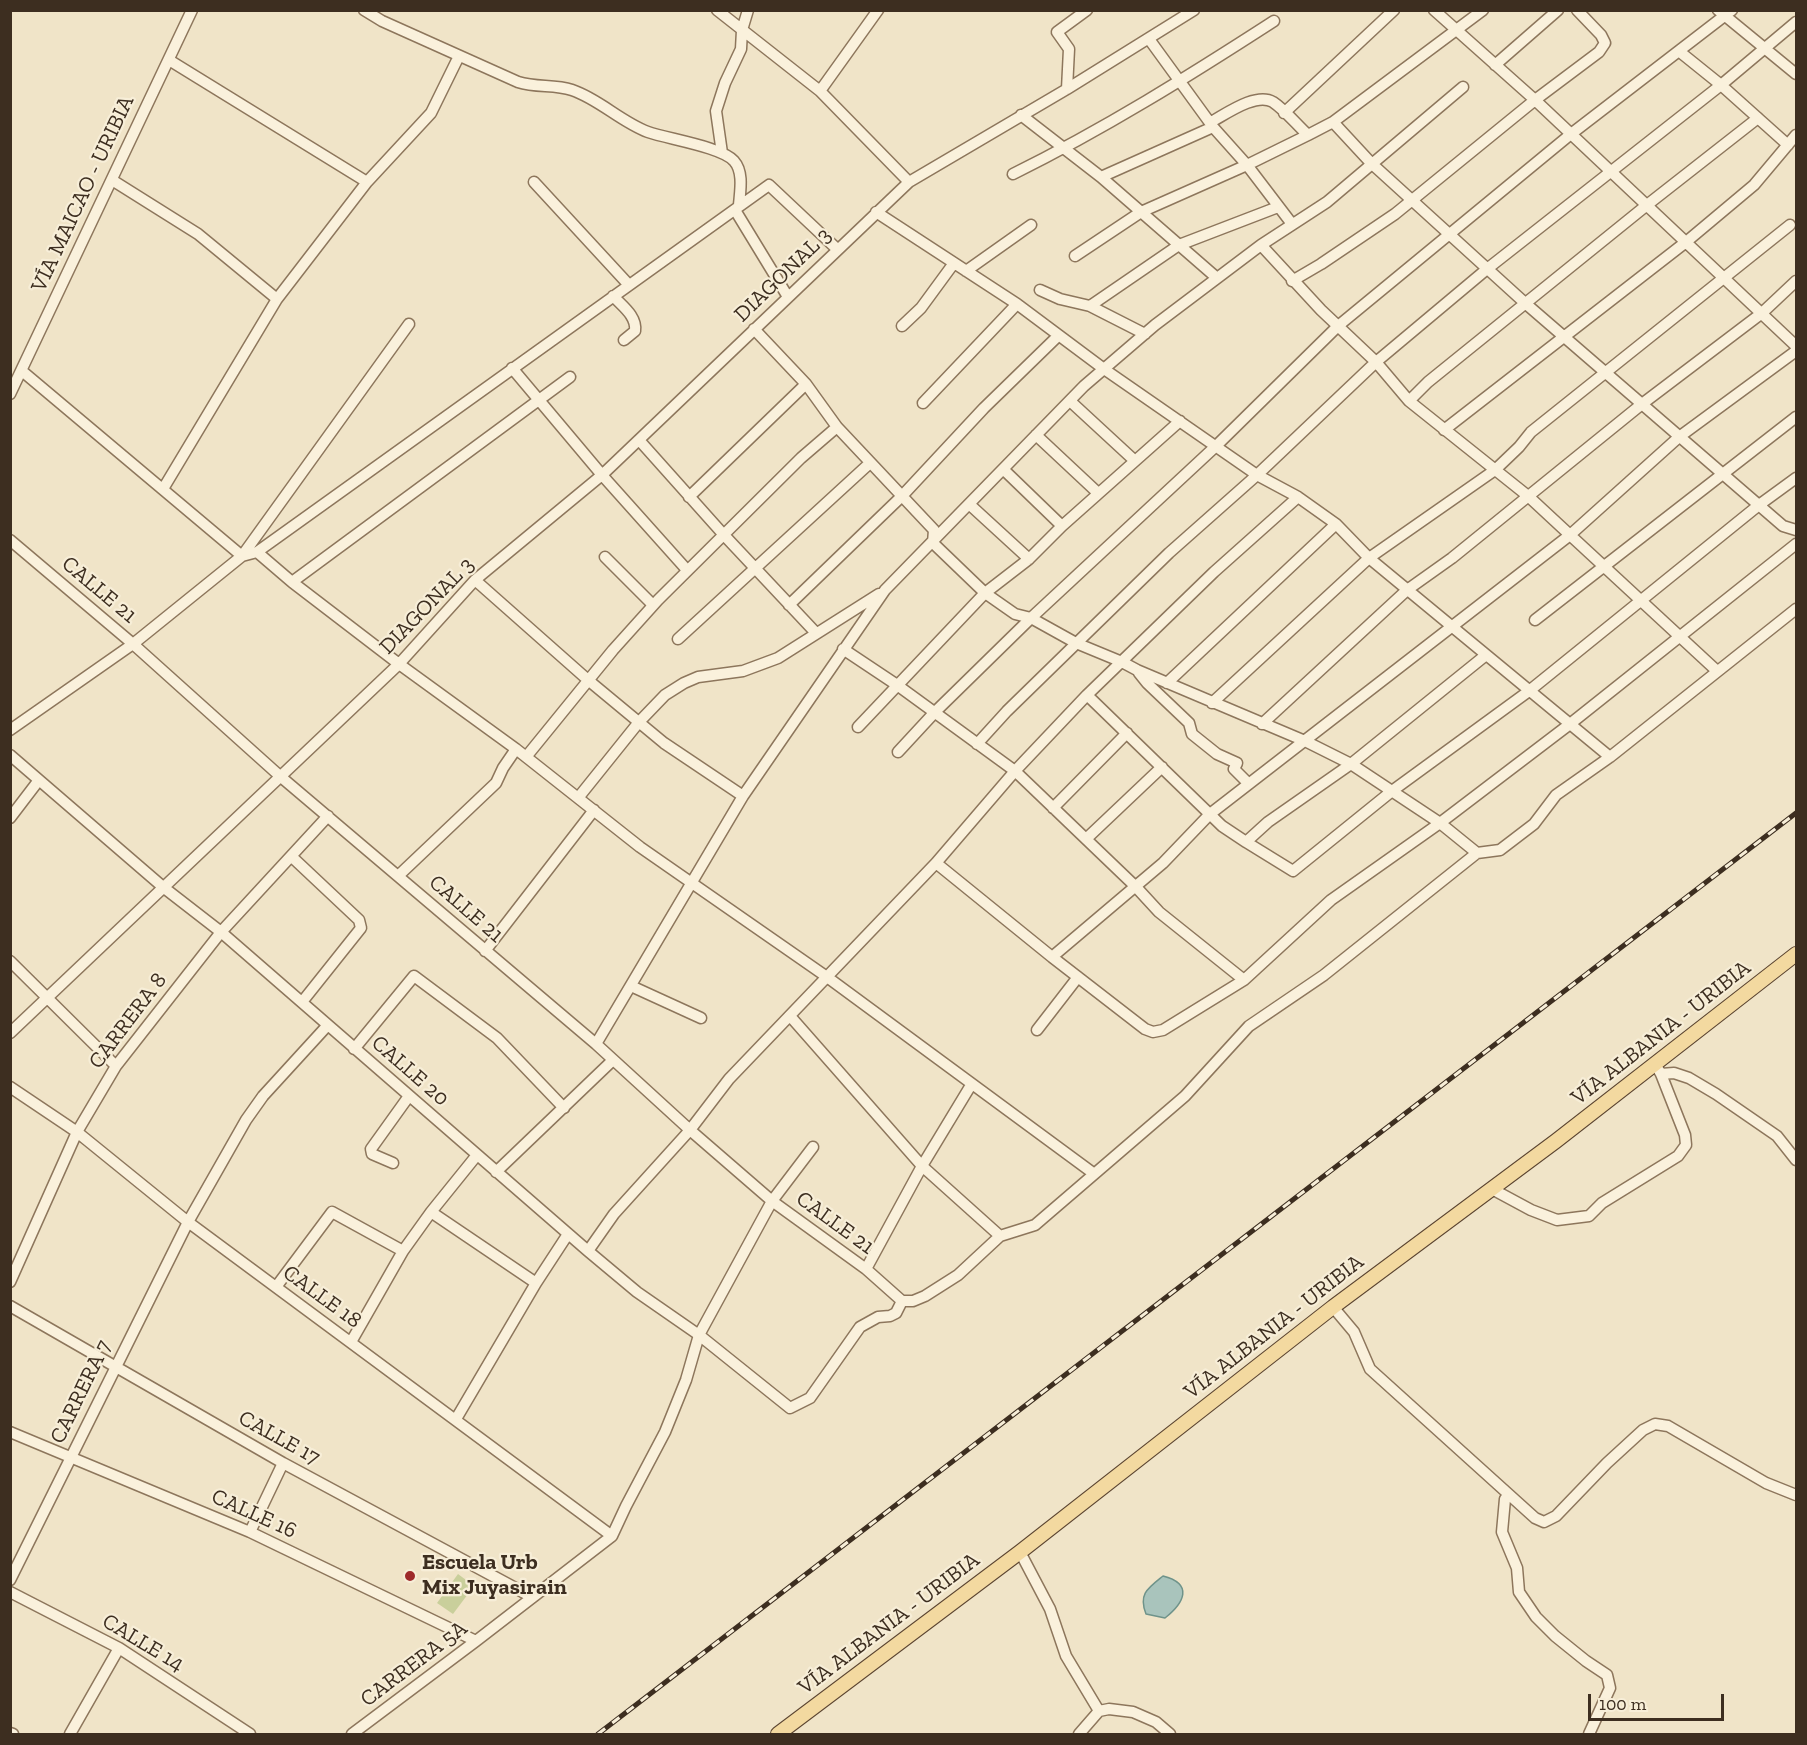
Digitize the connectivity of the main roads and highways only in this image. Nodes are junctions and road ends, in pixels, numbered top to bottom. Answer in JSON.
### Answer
{"nodes":[{"id":1,"x":1797,"y":954,"type":"edge"},
{"id":2,"x":778,"y":1734,"type":"edge"}],
"edges":[{"from":1,"to":2,"type":"main road","name":"VÍA ALBANIA - URIBIA"}]}
